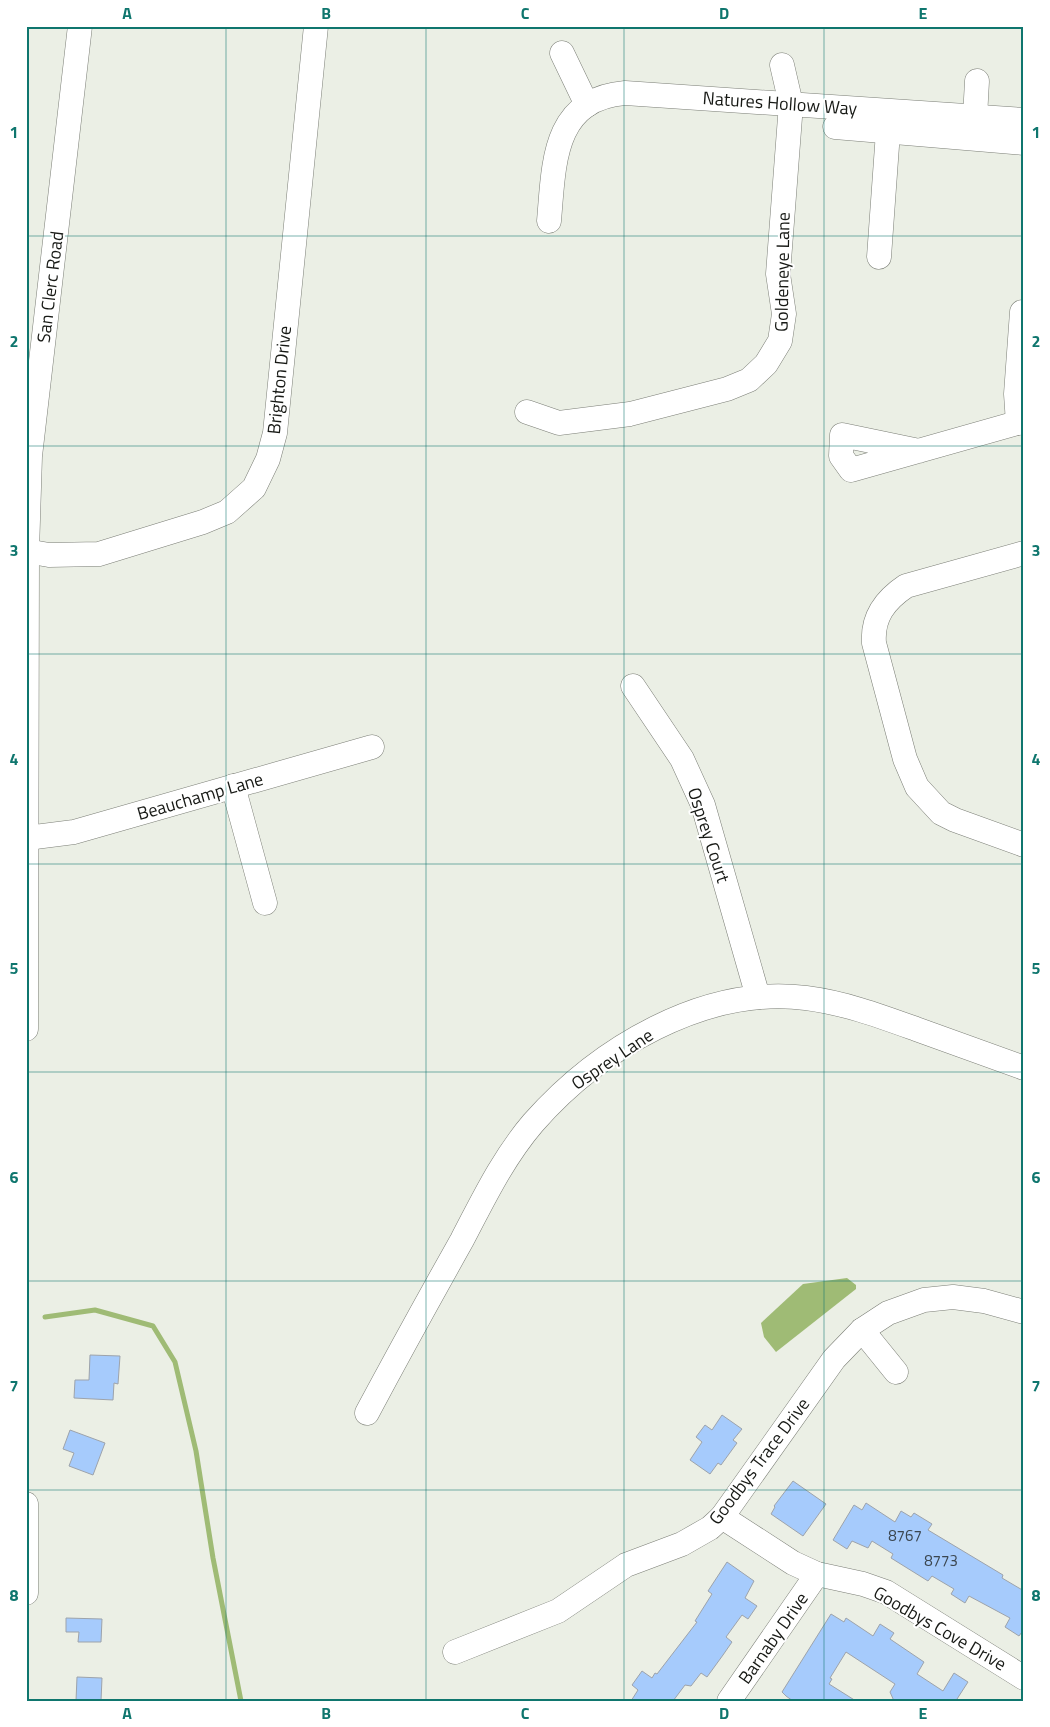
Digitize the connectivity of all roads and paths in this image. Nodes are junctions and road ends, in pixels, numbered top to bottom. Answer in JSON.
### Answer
{"nodes":[{"id":1,"x":80,"y":26,"type":"edge"},
{"id":2,"x":316,"y":26,"type":"edge"},
{"id":3,"x":562,"y":52,"type":"dead end"},
{"id":4,"x":782,"y":65,"type":"dead end"},
{"id":5,"x":977,"y":81,"type":"dead end"},
{"id":6,"x":791,"y":104,"type":"junction"},
{"id":7,"x":587,"y":105,"type":"junction"},
{"id":8,"x":975,"y":117,"type":"junction"},
{"id":9,"x":1024,"y":120,"type":"edge"},
{"id":10,"x":835,"y":127,"type":"dead end"},
{"id":11,"x":888,"y":132,"type":"junction"},
{"id":12,"x":1024,"y":143,"type":"edge"},
{"id":13,"x":549,"y":221,"type":"dead end"},
{"id":14,"x":879,"y":258,"type":"dead end"},
{"id":15,"x":1022,"y":312,"type":"dead end"},
{"id":16,"x":527,"y":412,"type":"dead end"},
{"id":17,"x":1021,"y":422,"type":"edge"},
{"id":18,"x":919,"y":451,"type":"junction"},
{"id":19,"x":27,"y":551,"type":"edge"},
{"id":20,"x":1024,"y":553,"type":"edge"},
{"id":21,"x":632,"y":686,"type":"dead end"},
{"id":22,"x":372,"y":747,"type":"dead end"},
{"id":23,"x":233,"y":786,"type":"junction"},
{"id":24,"x":27,"y":838,"type":"edge"},
{"id":25,"x":1024,"y":845,"type":"edge"},
{"id":26,"x":265,"y":903,"type":"dead end"},
{"id":27,"x":758,"y":997,"type":"junction"},
{"id":28,"x":26,"y":1029,"type":"edge"},
{"id":29,"x":1024,"y":1068,"type":"edge"},
{"id":30,"x":1024,"y":1312,"type":"edge"},
{"id":31,"x":862,"y":1330,"type":"junction"},
{"id":32,"x":896,"y":1372,"type":"dead end"},
{"id":33,"x":367,"y":1413,"type":"dead end"},
{"id":34,"x":26,"y":1504,"type":"edge"},
{"id":35,"x":26,"y":1510,"type":"edge"},
{"id":36,"x":722,"y":1517,"type":"junction"},
{"id":37,"x":817,"y":1574,"type":"junction"},
{"id":38,"x":26,"y":1593,"type":"edge"},
{"id":39,"x":455,"y":1652,"type":"dead end"},
{"id":40,"x":1024,"y":1678,"type":"edge"},
{"id":41,"x":729,"y":1701,"type":"edge"}],
"edges":[{"from":1,"to":19,"type":"street","name":"San Clerc Road"},
{"from":2,"to":19,"type":"street","name":"Brighton Drive"},
{"from":3,"to":7,"type":"street"},
{"from":4,"to":6,"type":"street","name":"Goldeneye Lane"},
{"from":5,"to":8,"type":"street"},
{"from":6,"to":7,"type":"street","name":"Natures Hollow Way"},
{"from":6,"to":8,"type":"street","name":"Natures Hollow Way"},
{"from":6,"to":16,"type":"street","name":"Goldeneye Lane"},
{"from":7,"to":13,"type":"street","name":"Natures Hollow Way"},
{"from":8,"to":9,"type":"street","name":"Natures Hollow Way"},
{"from":10,"to":11,"type":"street"},
{"from":11,"to":12,"type":"street"},
{"from":11,"to":14,"type":"street"},
{"from":15,"to":17,"type":"street"},
{"from":17,"to":18,"type":"street"},
{"from":18,"to":18,"type":"street"},
{"from":19,"to":24,"type":"street","name":"San Clerc Road"},
{"from":20,"to":25,"type":"street"},
{"from":21,"to":27,"type":"street","name":"Osprey Court"},
{"from":22,"to":23,"type":"street","name":"Beauchamp Lane"},
{"from":23,"to":24,"type":"street","name":"Beauchamp Lane"},
{"from":23,"to":26,"type":"street"},
{"from":24,"to":28,"type":"street","name":"San Clerc Road"},
{"from":27,"to":29,"type":"street","name":"Osprey Lane"},
{"from":27,"to":33,"type":"street","name":"Osprey Lane"},
{"from":30,"to":31,"type":"street","name":"Goodbys Trace Drive"},
{"from":31,"to":32,"type":"street"},
{"from":31,"to":36,"type":"street","name":"Goodbys Trace Drive"},
{"from":34,"to":35,"type":"street"},
{"from":35,"to":38,"type":"street"},
{"from":36,"to":37,"type":"street","name":"Goodbys Cove Drive"},
{"from":36,"to":39,"type":"street","name":"Goodbys Trace Drive"},
{"from":37,"to":40,"type":"street","name":"Goodbys Cove Drive"},
{"from":37,"to":41,"type":"street","name":"Barnaby Drive"}]}
